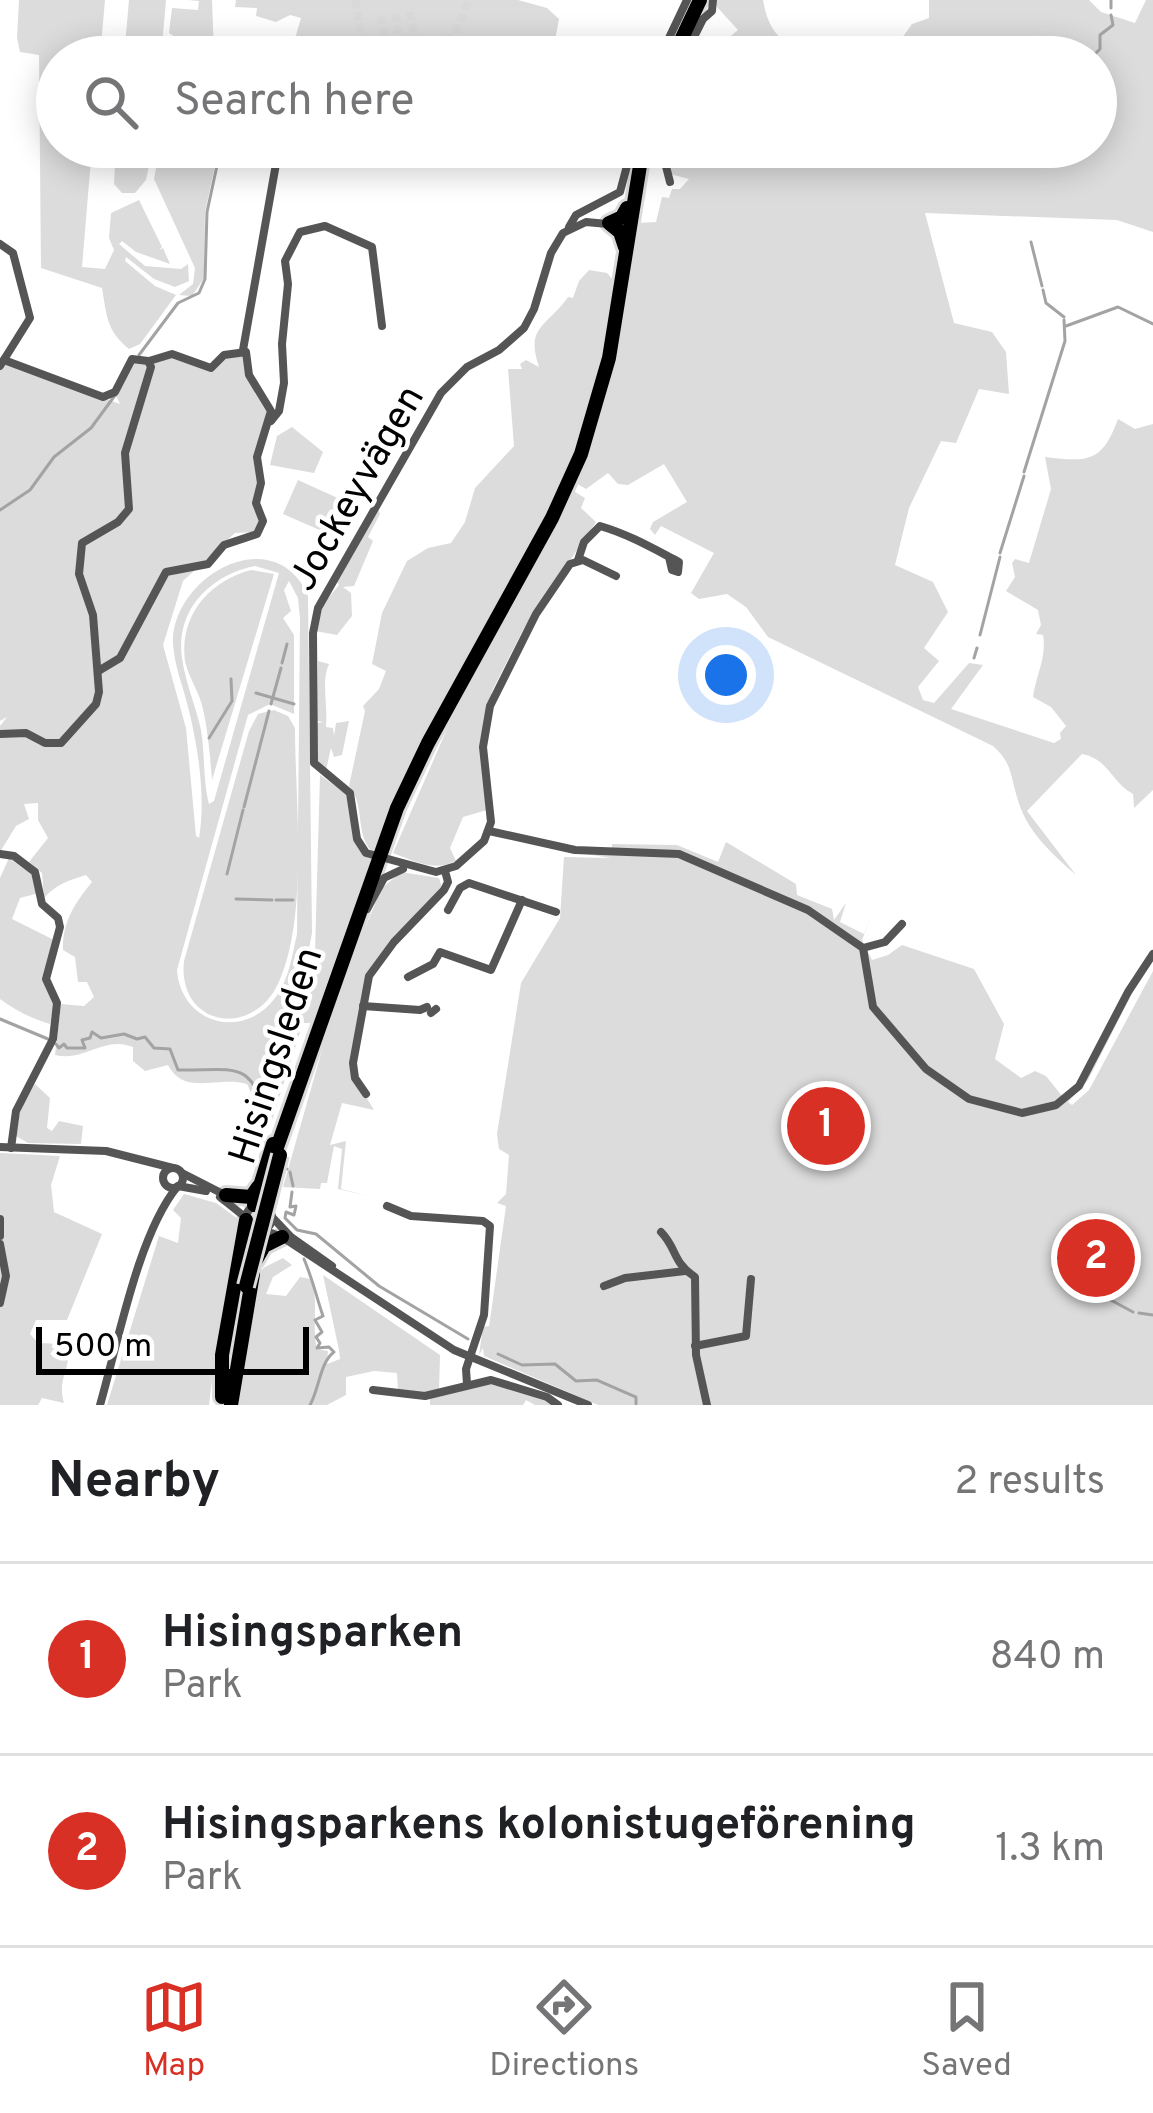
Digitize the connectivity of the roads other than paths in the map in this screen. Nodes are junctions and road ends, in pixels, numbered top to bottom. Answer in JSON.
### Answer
{"nodes":[{"id":1,"x":687,"y":0,"type":"edge"},
{"id":2,"x":700,"y":0,"type":"edge"},
{"id":3,"x":713,"y":0,"type":"edge"},
{"id":4,"x":670,"y":36,"type":"edge"},
{"id":5,"x":683,"y":36,"type":"edge"},
{"id":6,"x":693,"y":36,"type":"edge"},
{"id":7,"x":275,"y":168,"type":"edge"},
{"id":8,"x":627,"y":168,"type":"edge"},
{"id":9,"x":639,"y":168,"type":"edge"},
{"id":10,"x":666,"y":168,"type":"edge"},
{"id":11,"x":670,"y":182,"type":"dead end"},
{"id":12,"x":633,"y":198,"type":"junction"},
{"id":13,"x":609,"y":224,"type":"junction"},
{"id":14,"x":628,"y":226,"type":"junction"},
{"id":15,"x":569,"y":228,"type":"junction"},
{"id":16,"x":0,"y":244,"type":"edge"},
{"id":17,"x":626,"y":248,"type":"junction"},
{"id":18,"x":382,"y":326,"type":"dead end"},
{"id":19,"x":243,"y":350,"type":"junction"},
{"id":20,"x":149,"y":361,"type":"junction"},
{"id":21,"x":2,"y":363,"type":"edge"},
{"id":22,"x":270,"y":420,"type":"junction"},
{"id":23,"x":669,"y":557,"type":"dead end"},
{"id":24,"x":578,"y":560,"type":"junction"},
{"id":25,"x":616,"y":576,"type":"dead end"},
{"id":26,"x":100,"y":670,"type":"junction"},
{"id":27,"x":0,"y":734,"type":"edge"},
{"id":28,"x":489,"y":831,"type":"junction"},
{"id":29,"x":0,"y":854,"type":"edge"},
{"id":30,"x":381,"y":859,"type":"junction"},
{"id":31,"x":410,"y":868,"type":"junction"},
{"id":32,"x":445,"y":871,"type":"junction"},
{"id":33,"x":522,"y":900,"type":"junction"},
{"id":34,"x":448,"y":910,"type":"dead end"},
{"id":35,"x":365,"y":911,"type":"junction"},
{"id":36,"x":556,"y":911,"type":"dead end"},
{"id":37,"x":902,"y":925,"type":"dead end"},
{"id":38,"x":863,"y":949,"type":"junction"},
{"id":39,"x":1153,"y":954,"type":"edge"},
{"id":40,"x":339,"y":971,"type":"junction"},
{"id":41,"x":408,"y":977,"type":"dead end"},
{"id":42,"x":362,"y":1006,"type":"junction"},
{"id":43,"x":431,"y":1010,"type":"dead end"},
{"id":44,"x":367,"y":1094,"type":"dead end"},
{"id":45,"x":5,"y":1148,"type":"edge"},
{"id":46,"x":171,"y":1173,"type":"junction"},
{"id":47,"x":261,"y":1183,"type":"junction"},
{"id":48,"x":177,"y":1187,"type":"junction"},
{"id":49,"x":226,"y":1195,"type":"junction"},
{"id":50,"x":162,"y":1205,"type":"junction"},
{"id":51,"x":387,"y":1206,"type":"dead end"},
{"id":52,"x":249,"y":1212,"type":"junction"},
{"id":53,"x":272,"y":1215,"type":"junction"},
{"id":54,"x":0,"y":1220,"type":"edge"},
{"id":55,"x":262,"y":1230,"type":"junction"},
{"id":56,"x":661,"y":1232,"type":"dead end"},
{"id":57,"x":282,"y":1237,"type":"junction"},
{"id":58,"x":0,"y":1240,"type":"edge"},
{"id":59,"x":256,"y":1260,"type":"junction"},
{"id":60,"x":685,"y":1271,"type":"junction"},
{"id":61,"x":751,"y":1279,"type":"dead end"},
{"id":62,"x":243,"y":1285,"type":"junction"},
{"id":63,"x":604,"y":1286,"type":"dead end"},
{"id":64,"x":361,"y":1289,"type":"junction"},
{"id":65,"x":0,"y":1303,"type":"edge"},
{"id":66,"x":695,"y":1346,"type":"junction"},
{"id":67,"x":470,"y":1358,"type":"junction"},
{"id":68,"x":465,"y":1384,"type":"junction"},
{"id":69,"x":373,"y":1390,"type":"dead end"},
{"id":70,"x":225,"y":1403,"type":"edge"},
{"id":71,"x":556,"y":1404,"type":"edge"},
{"id":72,"x":100,"y":1405,"type":"edge"},
{"id":73,"x":588,"y":1405,"type":"edge"},
{"id":74,"x":707,"y":1405,"type":"edge"}],
"edges":[{"from":1,"to":4,"type":"street"},
{"from":2,"to":5,"type":"highway"},
{"from":3,"to":6,"type":"street"},
{"from":7,"to":19,"type":"street"},
{"from":8,"to":15,"type":"street"},
{"from":9,"to":12,"type":"highway","name":"Hisingsleden"},
{"from":10,"to":11,"type":"street"},
{"from":12,"to":13,"type":"highway"},
{"from":12,"to":14,"type":"highway","name":"Hisingsleden"},
{"from":13,"to":14,"type":"street"},
{"from":13,"to":15,"type":"street"},
{"from":13,"to":17,"type":"highway"},
{"from":14,"to":17,"type":"highway","name":"Hisingsleden"},
{"from":15,"to":30,"type":"street","name":"Jockeyvägen"},
{"from":16,"to":21,"type":"street"},
{"from":17,"to":30,"type":"highway","name":"Hisingsleden"},
{"from":18,"to":22,"type":"street"},
{"from":19,"to":20,"type":"street"},
{"from":19,"to":22,"type":"street"},
{"from":20,"to":21,"type":"street"},
{"from":20,"to":26,"type":"street"},
{"from":22,"to":26,"type":"street"},
{"from":23,"to":24,"type":"street"},
{"from":24,"to":25,"type":"street"},
{"from":24,"to":28,"type":"street"},
{"from":26,"to":27,"type":"street"},
{"from":28,"to":32,"type":"street"},
{"from":28,"to":38,"type":"street"},
{"from":29,"to":45,"type":"street"},
{"from":30,"to":31,"type":"street"},
{"from":30,"to":35,"type":"highway","name":"Hisingsleden"},
{"from":30,"to":40,"type":"highway","name":"Hisingsleden"},
{"from":31,"to":32,"type":"street"},
{"from":31,"to":35,"type":"street"},
{"from":32,"to":42,"type":"street"},
{"from":33,"to":34,"type":"street"},
{"from":33,"to":36,"type":"street"},
{"from":33,"to":41,"type":"street"},
{"from":35,"to":40,"type":"highway","name":"Hisingsleden"},
{"from":37,"to":38,"type":"street"},
{"from":38,"to":39,"type":"street"},
{"from":40,"to":47,"type":"highway"},
{"from":40,"to":53,"type":"highway"},
{"from":40,"to":62,"type":"highway","name":"Hisingsleden","bridge":true},
{"from":42,"to":43,"type":"street"},
{"from":42,"to":44,"type":"street"},
{"from":45,"to":46,"type":"street"},
{"from":46,"to":48,"type":"street"},
{"from":46,"to":48,"type":"street"},
{"from":46,"to":49,"type":"street"},
{"from":46,"to":50,"type":"street"},
{"from":47,"to":49,"type":"highway"},
{"from":47,"to":52,"type":"highway"},
{"from":48,"to":50,"type":"street"},
{"from":48,"to":52,"type":"street"},
{"from":49,"to":52,"type":"street"},
{"from":50,"to":72,"type":"street"},
{"from":51,"to":67,"type":"street"},
{"from":52,"to":53,"type":"street"},
{"from":52,"to":55,"type":"street"},
{"from":52,"to":70,"type":"highway"},
{"from":53,"to":55,"type":"street"},
{"from":53,"to":64,"type":"street"},
{"from":54,"to":58,"type":"street"},
{"from":55,"to":57,"type":"street"},
{"from":55,"to":59,"type":"highway"},
{"from":56,"to":60,"type":"street"},
{"from":57,"to":59,"type":"highway"},
{"from":57,"to":64,"type":"street"},
{"from":58,"to":65,"type":"street"},
{"from":59,"to":70,"type":"highway"},
{"from":60,"to":63,"type":"street"},
{"from":60,"to":66,"type":"street"},
{"from":61,"to":66,"type":"street"},
{"from":62,"to":70,"type":"highway","name":"Hisingsleden"},
{"from":62,"to":70,"type":"highway","name":"Hisingsleden"},
{"from":64,"to":67,"type":"street"},
{"from":66,"to":74,"type":"street"},
{"from":67,"to":68,"type":"street"},
{"from":67,"to":73,"type":"street"},
{"from":68,"to":69,"type":"street"},
{"from":68,"to":71,"type":"street"}]}
